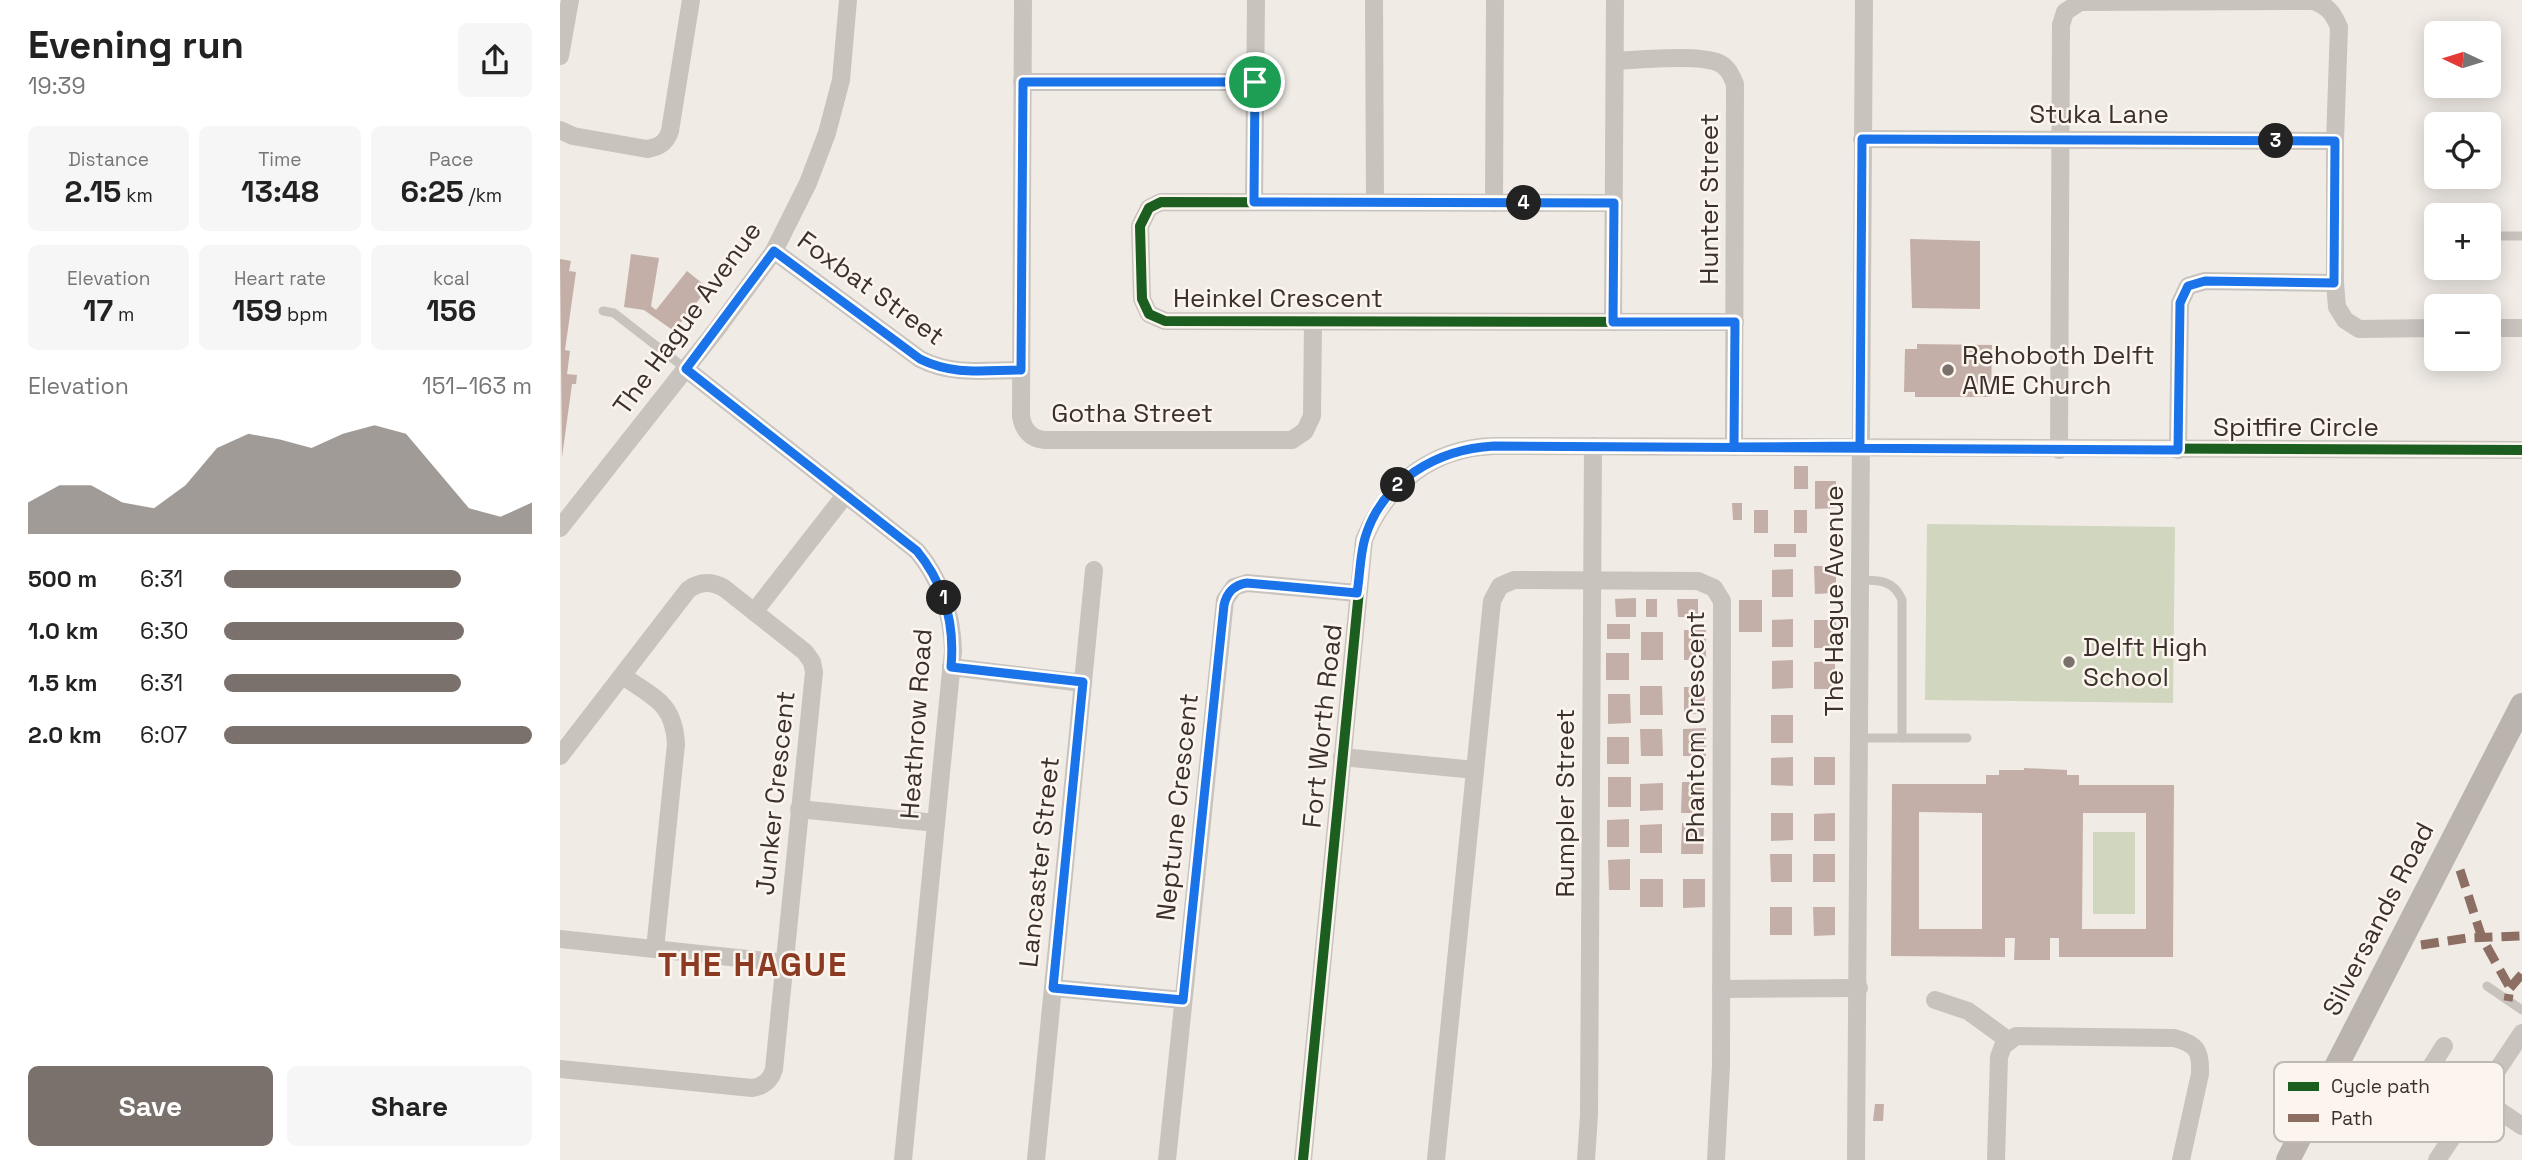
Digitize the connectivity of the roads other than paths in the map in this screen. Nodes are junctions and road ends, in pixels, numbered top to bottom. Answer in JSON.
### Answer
{"nodes":[{"id":1,"x":691,"y":0,"type":"edge"},
{"id":2,"x":848,"y":0,"type":"edge"},
{"id":3,"x":1023,"y":0,"type":"edge"},
{"id":4,"x":1256,"y":0,"type":"edge"},
{"id":5,"x":1374,"y":0,"type":"edge"},
{"id":6,"x":1495,"y":0,"type":"edge"},
{"id":7,"x":1615,"y":0,"type":"edge"},
{"id":8,"x":1864,"y":0,"type":"edge"},
{"id":9,"x":2070,"y":3,"type":"edge"},
{"id":10,"x":566,"y":9,"type":"edge"},
{"id":11,"x":560,"y":56,"type":"edge"},
{"id":12,"x":1615,"y":61,"type":"junction"},
{"id":13,"x":1023,"y":82,"type":"junction"},
{"id":14,"x":1255,"y":82,"type":"junction"},
{"id":15,"x":560,"y":130,"type":"edge"},
{"id":16,"x":1862,"y":139,"type":"junction"},
{"id":17,"x":2059,"y":140,"type":"junction"},
{"id":18,"x":2335,"y":141,"type":"junction"},
{"id":19,"x":1254,"y":202,"type":"junction"},
{"id":20,"x":1375,"y":202,"type":"junction"},
{"id":21,"x":1494,"y":203,"type":"junction"},
{"id":22,"x":1614,"y":203,"type":"junction"},
{"id":23,"x":2501,"y":236,"type":"edge"},
{"id":24,"x":2522,"y":236,"type":"edge"},
{"id":25,"x":774,"y":251,"type":"junction"},
{"id":26,"x":2334,"y":283,"type":"junction"},
{"id":27,"x":603,"y":311,"type":"dead end"},
{"id":28,"x":1313,"y":321,"type":"junction"},
{"id":29,"x":1613,"y":322,"type":"junction"},
{"id":30,"x":1735,"y":322,"type":"junction"},
{"id":31,"x":2424,"y":328,"type":"edge"},
{"id":32,"x":2501,"y":328,"type":"edge"},
{"id":33,"x":2522,"y":328,"type":"edge"},
{"id":34,"x":686,"y":369,"type":"junction"},
{"id":35,"x":1021,"y":370,"type":"junction"},
{"id":36,"x":1593,"y":446,"type":"junction"},
{"id":37,"x":1860,"y":446,"type":"junction"},
{"id":38,"x":1734,"y":447,"type":"junction"},
{"id":39,"x":2059,"y":450,"type":"junction"},
{"id":40,"x":2178,"y":450,"type":"junction"},
{"id":41,"x":2522,"y":450,"type":"edge"},
{"id":42,"x":846,"y":494,"type":"junction"},
{"id":43,"x":560,"y":528,"type":"edge"},
{"id":44,"x":1094,"y":570,"type":"dead end"},
{"id":45,"x":1860,"y":580,"type":"junction"},
{"id":46,"x":1591,"y":581,"type":"junction"},
{"id":47,"x":1357,"y":593,"type":"junction"},
{"id":48,"x":754,"y":612,"type":"junction"},
{"id":49,"x":951,"y":667,"type":"junction"},
{"id":50,"x":623,"y":676,"type":"junction"},
{"id":51,"x":1083,"y":682,"type":"junction"},
{"id":52,"x":2522,"y":705,"type":"edge"},
{"id":53,"x":1860,"y":738,"type":"junction"},
{"id":54,"x":1902,"y":738,"type":"junction"},
{"id":55,"x":1967,"y":738,"type":"dead end"},
{"id":56,"x":560,"y":757,"type":"edge"},
{"id":57,"x":1342,"y":757,"type":"junction"},
{"id":58,"x":1475,"y":770,"type":"junction"},
{"id":59,"x":799,"y":809,"type":"junction"},
{"id":60,"x":936,"y":823,"type":"junction"},
{"id":61,"x":560,"y":939,"type":"edge"},
{"id":62,"x":656,"y":949,"type":"junction"},
{"id":63,"x":785,"y":963,"type":"junction"},
{"id":64,"x":2487,"y":986,"type":"dead end"},
{"id":65,"x":1053,"y":988,"type":"junction"},
{"id":66,"x":1859,"y":988,"type":"junction"},
{"id":67,"x":1721,"y":989,"type":"junction"},
{"id":68,"x":1183,"y":1000,"type":"junction"},
{"id":69,"x":1934,"y":1000,"type":"dead end"},
{"id":70,"x":2522,"y":1010,"type":"edge"},
{"id":71,"x":2522,"y":1033,"type":"edge"},
{"id":72,"x":2008,"y":1040,"type":"junction"},
{"id":73,"x":2444,"y":1046,"type":"dead end"},
{"id":74,"x":2338,"y":1062,"type":"edge"},
{"id":75,"x":2434,"y":1062,"type":"edge"},
{"id":76,"x":2503,"y":1062,"type":"edge"},
{"id":77,"x":560,"y":1069,"type":"edge"},
{"id":78,"x":2504,"y":1116,"type":"edge"},
{"id":79,"x":2522,"y":1126,"type":"edge"},
{"id":80,"x":2297,"y":1142,"type":"edge"},
{"id":81,"x":2449,"y":1142,"type":"edge"},
{"id":82,"x":903,"y":1160,"type":"edge"},
{"id":83,"x":1036,"y":1160,"type":"edge"},
{"id":84,"x":1167,"y":1160,"type":"edge"},
{"id":85,"x":1303,"y":1160,"type":"edge"},
{"id":86,"x":1436,"y":1160,"type":"edge"},
{"id":87,"x":1586,"y":1160,"type":"edge"},
{"id":88,"x":1716,"y":1160,"type":"edge"},
{"id":89,"x":1856,"y":1160,"type":"edge"},
{"id":90,"x":1996,"y":1160,"type":"edge"},
{"id":91,"x":2181,"y":1160,"type":"edge"},
{"id":92,"x":2288,"y":1160,"type":"edge"},
{"id":93,"x":2437,"y":1160,"type":"edge"}],
"edges":[{"from":1,"to":15,"type":"street"},
{"from":2,"to":25,"type":"street","name":"The Hague Avenue"},
{"from":3,"to":13,"type":"street","name":"Gotha Street"},
{"from":4,"to":14,"type":"street"},
{"from":5,"to":20,"type":"street"},
{"from":6,"to":21,"type":"street"},
{"from":7,"to":12,"type":"street"},
{"from":8,"to":16,"type":"street","name":"The Hague Avenue"},
{"from":9,"to":17,"type":"street"},
{"from":9,"to":18,"type":"street"},
{"from":10,"to":11,"type":"street"},
{"from":12,"to":22,"type":"street"},
{"from":12,"to":30,"type":"street","name":"Hunter Street"},
{"from":13,"to":14,"type":"street"},
{"from":13,"to":35,"type":"street","name":"Gotha Street"},
{"from":14,"to":19,"type":"street"},
{"from":16,"to":17,"type":"street","name":"Stuka Lane"},
{"from":16,"to":37,"type":"street","name":"The Hague Avenue"},
{"from":17,"to":18,"type":"street","name":"Stuka Lane"},
{"from":17,"to":39,"type":"street"},
{"from":18,"to":26,"type":"street"},
{"from":19,"to":20,"type":"street","name":"Heinkel Crescent"},
{"from":19,"to":28,"type":"street","name":"Heinkel Crescent"},
{"from":20,"to":21,"type":"street","name":"Heinkel Crescent"},
{"from":21,"to":22,"type":"street","name":"Heinkel Crescent"},
{"from":22,"to":29,"type":"street"},
{"from":23,"to":24,"type":"lane"},
{"from":25,"to":34,"type":"street","name":"The Hague Avenue"},
{"from":25,"to":35,"type":"street","name":"Foxbat Street"},
{"from":26,"to":31,"type":"street"},
{"from":26,"to":40,"type":"street"},
{"from":27,"to":34,"type":"lane"},
{"from":28,"to":29,"type":"street","name":"Heinkel Crescent"},
{"from":28,"to":35,"type":"street","name":"Gotha Street"},
{"from":29,"to":30,"type":"street","name":"Heinkel Crescent"},
{"from":30,"to":38,"type":"street","name":"Hunter Street"},
{"from":32,"to":33,"type":"street"},
{"from":34,"to":42,"type":"street","name":"Heathrow Road"},
{"from":34,"to":43,"type":"street","name":"The Hague Avenue"},
{"from":36,"to":38,"type":"street","name":"Fort Worth Road"},
{"from":36,"to":46,"type":"street","name":"Rumpler Street"},
{"from":36,"to":47,"type":"street","name":"Fort Worth Road"},
{"from":37,"to":38,"type":"street","name":"Fort Worth Road"},
{"from":37,"to":39,"type":"street","name":"Spitfire Circle"},
{"from":37,"to":45,"type":"street","name":"The Hague Avenue"},
{"from":39,"to":40,"type":"street","name":"Spitfire Circle"},
{"from":40,"to":41,"type":"street","name":"Spitfire Circle"},
{"from":42,"to":48,"type":"street"},
{"from":42,"to":49,"type":"street","name":"Heathrow Road"},
{"from":44,"to":51,"type":"street","name":"Lancaster Street"},
{"from":45,"to":53,"type":"street","name":"The Hague Avenue"},
{"from":45,"to":54,"type":"lane"},
{"from":46,"to":58,"type":"street","name":"Phantom Crescent"},
{"from":46,"to":67,"type":"street","name":"Phantom Crescent"},
{"from":46,"to":87,"type":"street","name":"Rumpler Street"},
{"from":47,"to":57,"type":"street","name":"Fort Worth Road"},
{"from":47,"to":68,"type":"street","name":"Neptune Crescent"},
{"from":48,"to":50,"type":"street","name":"Junker Crescent"},
{"from":48,"to":59,"type":"street","name":"Junker Crescent"},
{"from":49,"to":51,"type":"street"},
{"from":49,"to":60,"type":"street","name":"Heathrow Road"},
{"from":50,"to":56,"type":"street","name":"Junker Crescent"},
{"from":50,"to":62,"type":"street"},
{"from":51,"to":65,"type":"street","name":"Lancaster Street"},
{"from":52,"to":74,"type":"street","name":"Silversands Road"},
{"from":53,"to":54,"type":"lane"},
{"from":53,"to":66,"type":"street","name":"The Hague Avenue"},
{"from":54,"to":55,"type":"lane"},
{"from":57,"to":58,"type":"street"},
{"from":57,"to":85,"type":"street","name":"Fort Worth Road"},
{"from":58,"to":86,"type":"street","name":"Phantom Crescent"},
{"from":59,"to":60,"type":"street"},
{"from":59,"to":63,"type":"street","name":"Junker Crescent"},
{"from":60,"to":82,"type":"street","name":"Heathrow Road"},
{"from":61,"to":62,"type":"street"},
{"from":62,"to":63,"type":"street"},
{"from":63,"to":77,"type":"street","name":"Junker Crescent"},
{"from":64,"to":70,"type":"lane"},
{"from":65,"to":68,"type":"street"},
{"from":65,"to":83,"type":"street","name":"Lancaster Street"},
{"from":66,"to":67,"type":"street"},
{"from":66,"to":89,"type":"street","name":"The Hague Avenue"},
{"from":67,"to":88,"type":"street","name":"Phantom Crescent"},
{"from":68,"to":84,"type":"street","name":"Neptune Crescent"},
{"from":69,"to":72,"type":"street"},
{"from":71,"to":76,"type":"street"},
{"from":72,"to":90,"type":"street"},
{"from":72,"to":91,"type":"street"},
{"from":73,"to":75,"type":"street"},
{"from":78,"to":79,"type":"street"},
{"from":80,"to":92,"type":"street","name":"Silversands Road"},
{"from":81,"to":93,"type":"street"}]}
